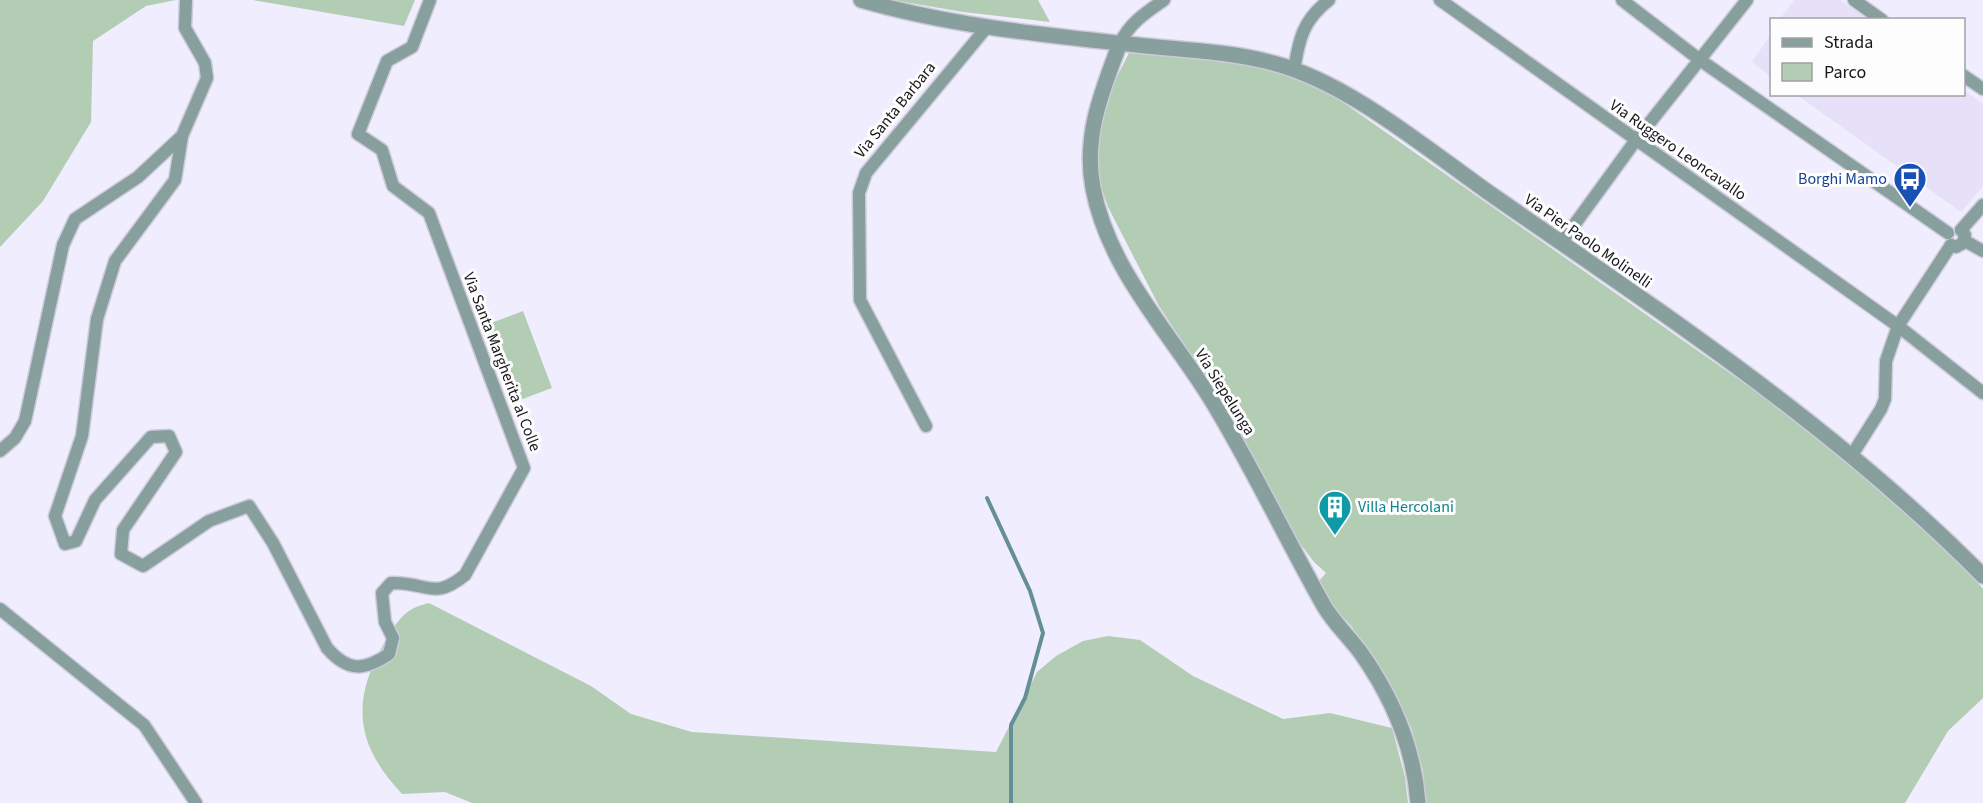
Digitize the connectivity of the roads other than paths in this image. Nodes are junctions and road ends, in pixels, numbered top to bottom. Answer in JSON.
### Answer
{"nodes":[{"id":1,"x":186,"y":0,"type":"edge"},
{"id":2,"x":430,"y":0,"type":"edge"},
{"id":3,"x":861,"y":0,"type":"edge"},
{"id":4,"x":1164,"y":0,"type":"edge"},
{"id":5,"x":1329,"y":0,"type":"edge"},
{"id":6,"x":1440,"y":0,"type":"edge"},
{"id":7,"x":1622,"y":0,"type":"edge"},
{"id":8,"x":1747,"y":0,"type":"edge"},
{"id":9,"x":1854,"y":0,"type":"edge"},
{"id":10,"x":1879,"y":18,"type":"edge"},
{"id":11,"x":987,"y":27,"type":"junction"},
{"id":12,"x":1120,"y":43,"type":"junction"},
{"id":13,"x":1700,"y":60,"type":"junction"},
{"id":14,"x":1294,"y":70,"type":"junction"},
{"id":15,"x":1965,"y":77,"type":"edge"},
{"id":16,"x":1983,"y":89,"type":"edge"},
{"id":17,"x":182,"y":136,"type":"junction"},
{"id":18,"x":1636,"y":140,"type":"junction"},
{"id":19,"x":1983,"y":204,"type":"edge"},
{"id":20,"x":1963,"y":235,"type":"junction"},
{"id":21,"x":1949,"y":239,"type":"junction"},
{"id":22,"x":1561,"y":243,"type":"junction"},
{"id":23,"x":1983,"y":251,"type":"edge"},
{"id":24,"x":1898,"y":326,"type":"junction"},
{"id":25,"x":1983,"y":393,"type":"edge"},
{"id":26,"x":926,"y":426,"type":"dead end"},
{"id":27,"x":0,"y":451,"type":"edge"},
{"id":28,"x":1852,"y":455,"type":"junction"},
{"id":29,"x":1983,"y":576,"type":"edge"},
{"id":30,"x":0,"y":609,"type":"edge"},
{"id":31,"x":196,"y":803,"type":"edge"},
{"id":32,"x":1418,"y":803,"type":"edge"}],
"edges":[{"from":1,"to":17,"type":"street","name":"Via Santa Margherita al Colle"},
{"from":2,"to":17,"type":"street","name":"Via Santa Margherita al Colle"},
{"from":3,"to":11,"type":"street"},
{"from":4,"to":12,"type":"street","name":"Via Siepelunga"},
{"from":5,"to":14,"type":"street"},
{"from":6,"to":18,"type":"street","name":"Via Ruggero Leoncavallo"},
{"from":7,"to":13,"type":"street"},
{"from":8,"to":13,"type":"street"},
{"from":9,"to":10,"type":"street"},
{"from":11,"to":12,"type":"street"},
{"from":11,"to":26,"type":"street","name":"Via Santa Barbara"},
{"from":12,"to":14,"type":"street","name":"Via Pier Paolo Molinelli"},
{"from":12,"to":32,"type":"street","name":"Via Siepelunga"},
{"from":13,"to":18,"type":"street"},
{"from":13,"to":21,"type":"street"},
{"from":14,"to":22,"type":"street","name":"Via Pier Paolo Molinelli"},
{"from":15,"to":16,"type":"street"},
{"from":17,"to":27,"type":"street","name":"Via Santa Margherita al Colle"},
{"from":18,"to":22,"type":"street"},
{"from":18,"to":24,"type":"street","name":"Via Ruggero Leoncavallo"},
{"from":19,"to":20,"type":"street"},
{"from":20,"to":21,"type":"street"},
{"from":20,"to":23,"type":"street"},
{"from":21,"to":24,"type":"street"},
{"from":22,"to":28,"type":"street","name":"Via Pier Paolo Molinelli"},
{"from":24,"to":25,"type":"street","name":"Via Ruggero Leoncavallo"},
{"from":24,"to":28,"type":"street"},
{"from":28,"to":29,"type":"street","name":"Via Pier Paolo Molinelli"},
{"from":30,"to":31,"type":"street"}]}
